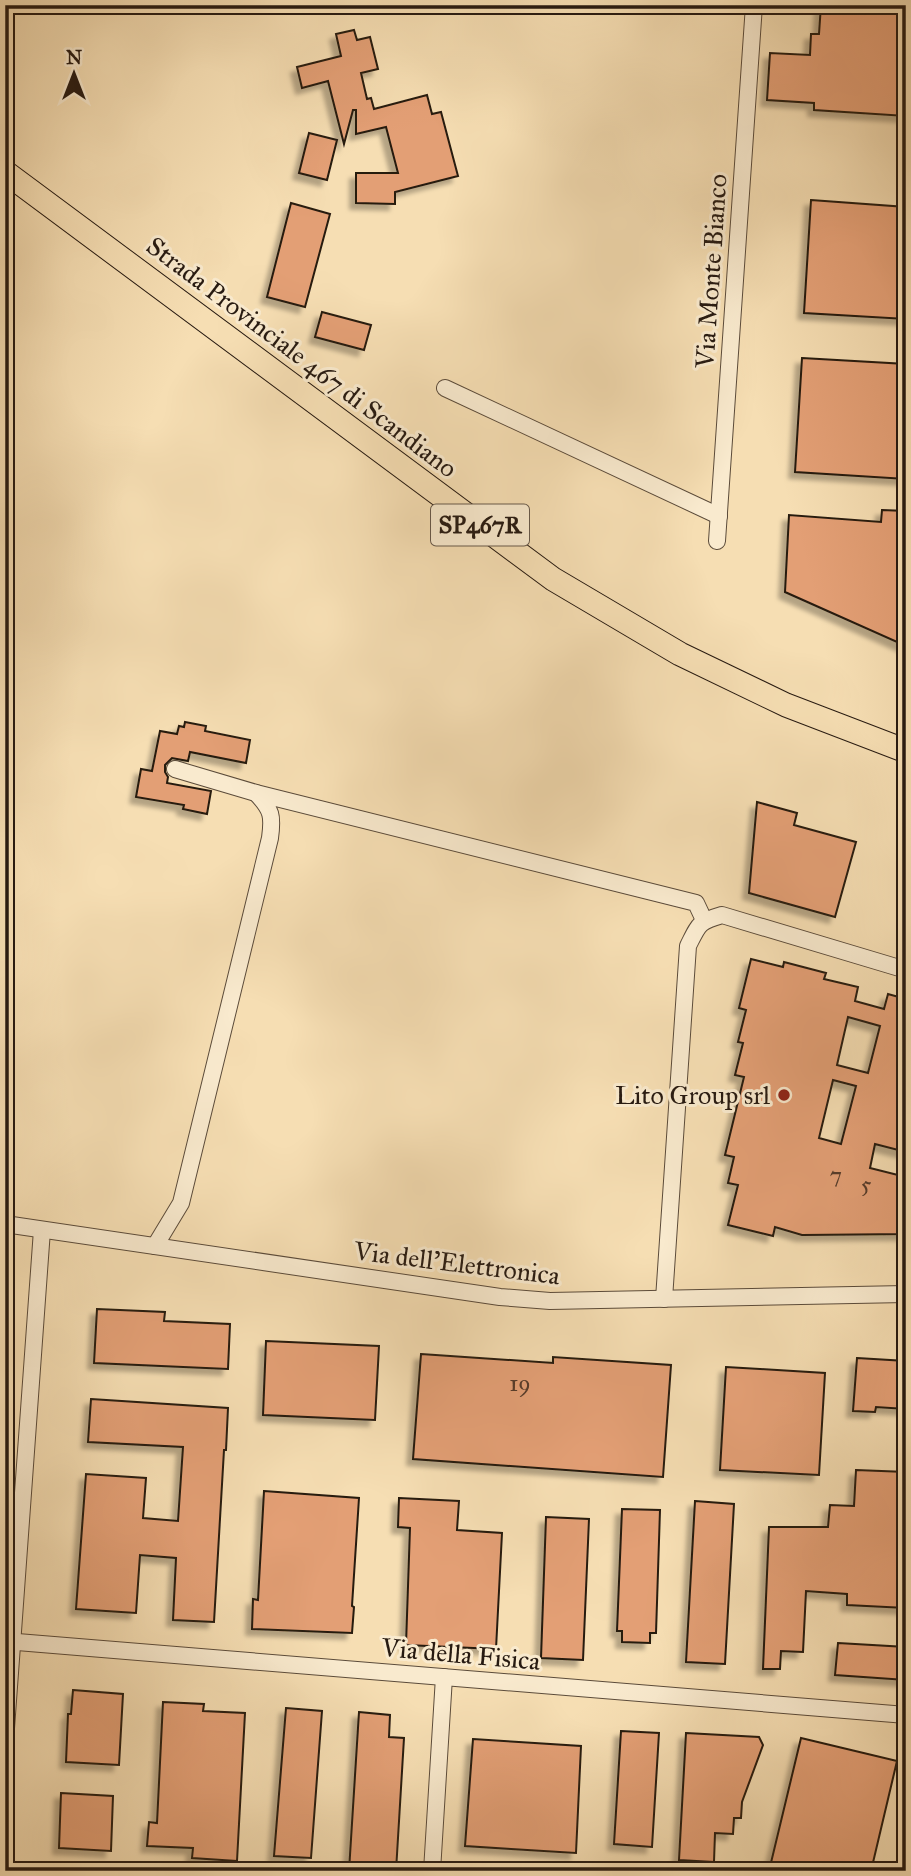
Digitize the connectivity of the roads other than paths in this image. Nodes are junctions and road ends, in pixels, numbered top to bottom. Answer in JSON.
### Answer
{"nodes":[{"id":1,"x":754,"y":5,"type":"edge"},
{"id":2,"x":5,"y":172,"type":"edge"},
{"id":3,"x":444,"y":388,"type":"dead end"},
{"id":4,"x":719,"y":516,"type":"junction"},
{"id":5,"x":717,"y":541,"type":"dead end"},
{"id":6,"x":906,"y":751,"type":"edge"},
{"id":7,"x":174,"y":768,"type":"dead end"},
{"id":8,"x":256,"y":793,"type":"junction"},
{"id":9,"x":704,"y":920,"type":"junction"},
{"id":10,"x":906,"y":970,"type":"edge"},
{"id":11,"x":5,"y":1224,"type":"edge"},
{"id":12,"x":42,"y":1230,"type":"junction"},
{"id":13,"x":155,"y":1246,"type":"junction"},
{"id":14,"x":906,"y":1294,"type":"edge"},
{"id":15,"x":664,"y":1299,"type":"junction"},
{"id":16,"x":9,"y":1642,"type":"edge"},
{"id":17,"x":444,"y":1677,"type":"junction"},
{"id":18,"x":906,"y":1715,"type":"edge"},
{"id":19,"x":5,"y":1742,"type":"edge"},
{"id":20,"x":432,"y":1871,"type":"edge"}],
"edges":[{"from":1,"to":4,"type":"street","name":"Via Monte Bianco"},
{"from":2,"to":6,"type":"highway","name":"Strada Provinciale 467 di Scandiano","number":"SP467R"},
{"from":3,"to":4,"type":"street"},
{"from":4,"to":5,"type":"street","name":"Via Monte Bianco"},
{"from":7,"to":8,"type":"street"},
{"from":8,"to":9,"type":"street"},
{"from":8,"to":13,"type":"street"},
{"from":9,"to":10,"type":"street"},
{"from":9,"to":15,"type":"street"},
{"from":11,"to":12,"type":"street","name":"Via dell'Elettronica"},
{"from":12,"to":13,"type":"street","name":"Via dell'Elettronica"},
{"from":12,"to":16,"type":"street"},
{"from":13,"to":15,"type":"street","name":"Via dell'Elettronica"},
{"from":14,"to":15,"type":"street","name":"Via dell'Elettronica"},
{"from":16,"to":17,"type":"street","name":"Via della Fisica"},
{"from":16,"to":19,"type":"street"},
{"from":17,"to":18,"type":"street","name":"Via della Fisica"},
{"from":17,"to":20,"type":"street"}]}
